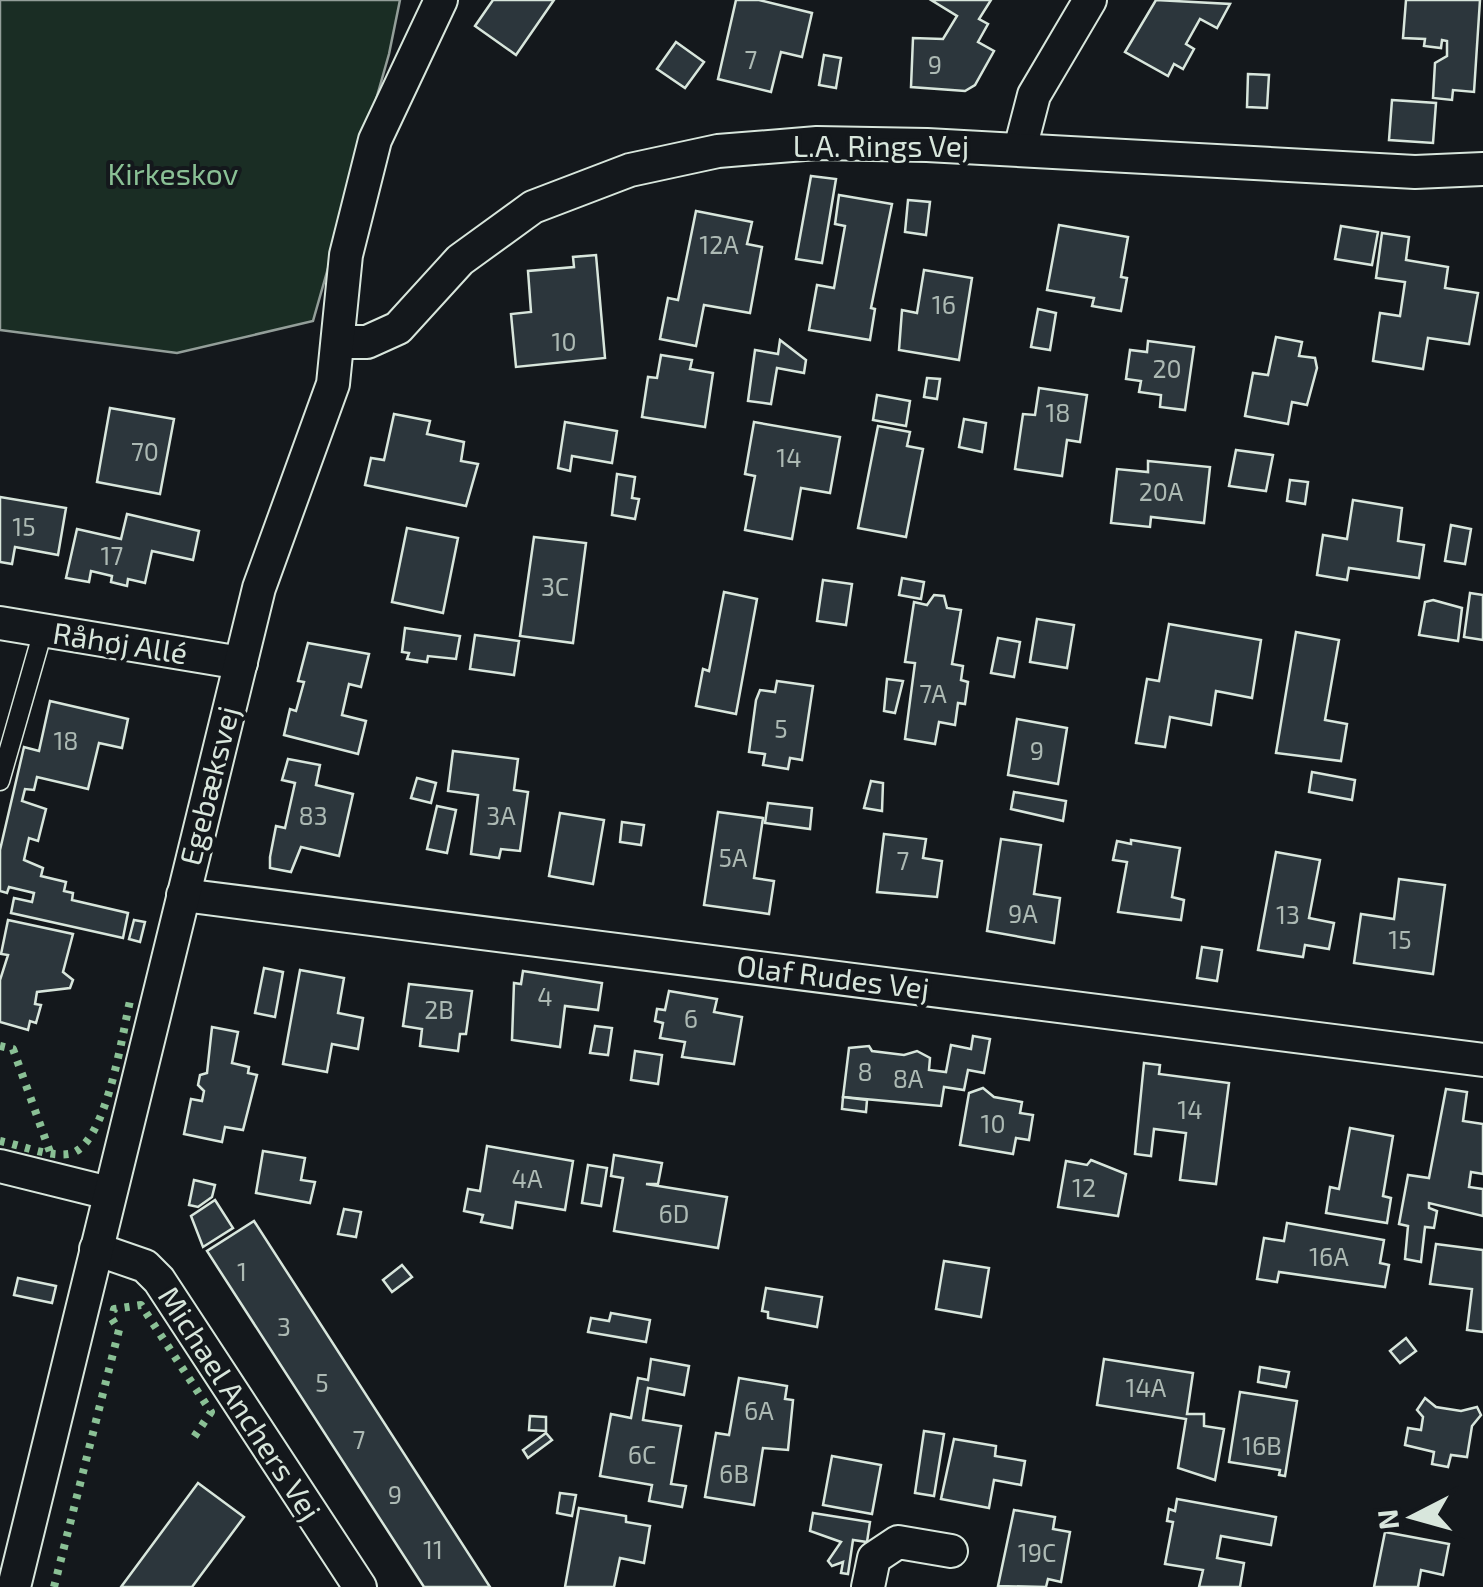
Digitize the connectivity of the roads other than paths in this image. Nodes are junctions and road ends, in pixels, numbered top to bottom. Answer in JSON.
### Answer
{"nodes":[{"id":1,"x":441,"y":0,"type":"edge"},
{"id":2,"x":1090,"y":0,"type":"edge"},
{"id":3,"x":1020,"y":149,"type":"junction"},
{"id":4,"x":1483,"y":168,"type":"edge"},
{"id":5,"x":338,"y":342,"type":"junction"},
{"id":6,"x":0,"y":624,"type":"edge"},
{"id":7,"x":43,"y":632,"type":"junction"},
{"id":8,"x":240,"y":663,"type":"junction"},
{"id":9,"x":0,"y":781,"type":"edge"},
{"id":10,"x":183,"y":895,"type":"junction"},
{"id":11,"x":1483,"y":1060,"type":"edge"},
{"id":12,"x":0,"y":1166,"type":"edge"},
{"id":13,"x":109,"y":1192,"type":"junction"},
{"id":14,"x":96,"y":1249,"type":"junction"},
{"id":15,"x":951,"y":1551,"type":"dead end"},
{"id":16,"x":14,"y":1587,"type":"edge"},
{"id":17,"x":360,"y":1587,"type":"edge"},
{"id":18,"x":868,"y":1587,"type":"edge"}],
"edges":[{"from":1,"to":5,"type":"street","name":"Egebæksvej"},
{"from":2,"to":3,"type":"street"},
{"from":3,"to":4,"type":"street","name":"L.A. Rings Vej"},
{"from":3,"to":5,"type":"street","name":"L.A. Rings Vej"},
{"from":5,"to":8,"type":"street","name":"Egebæksvej"},
{"from":6,"to":7,"type":"street","name":"Råhøj Allé"},
{"from":7,"to":8,"type":"street","name":"Råhøj Allé"},
{"from":7,"to":9,"type":"lane"},
{"from":8,"to":10,"type":"street","name":"Egebæksvej"},
{"from":10,"to":11,"type":"street","name":"Olaf Rudes Vej"},
{"from":10,"to":13,"type":"street","name":"Egebæksvej"},
{"from":12,"to":13,"type":"street"},
{"from":13,"to":14,"type":"street","name":"Egebæksvej"},
{"from":14,"to":16,"type":"street","name":"Egebæksvej"},
{"from":14,"to":17,"type":"street","name":"Michael Anchers Vej"},
{"from":15,"to":18,"type":"street"}]}
